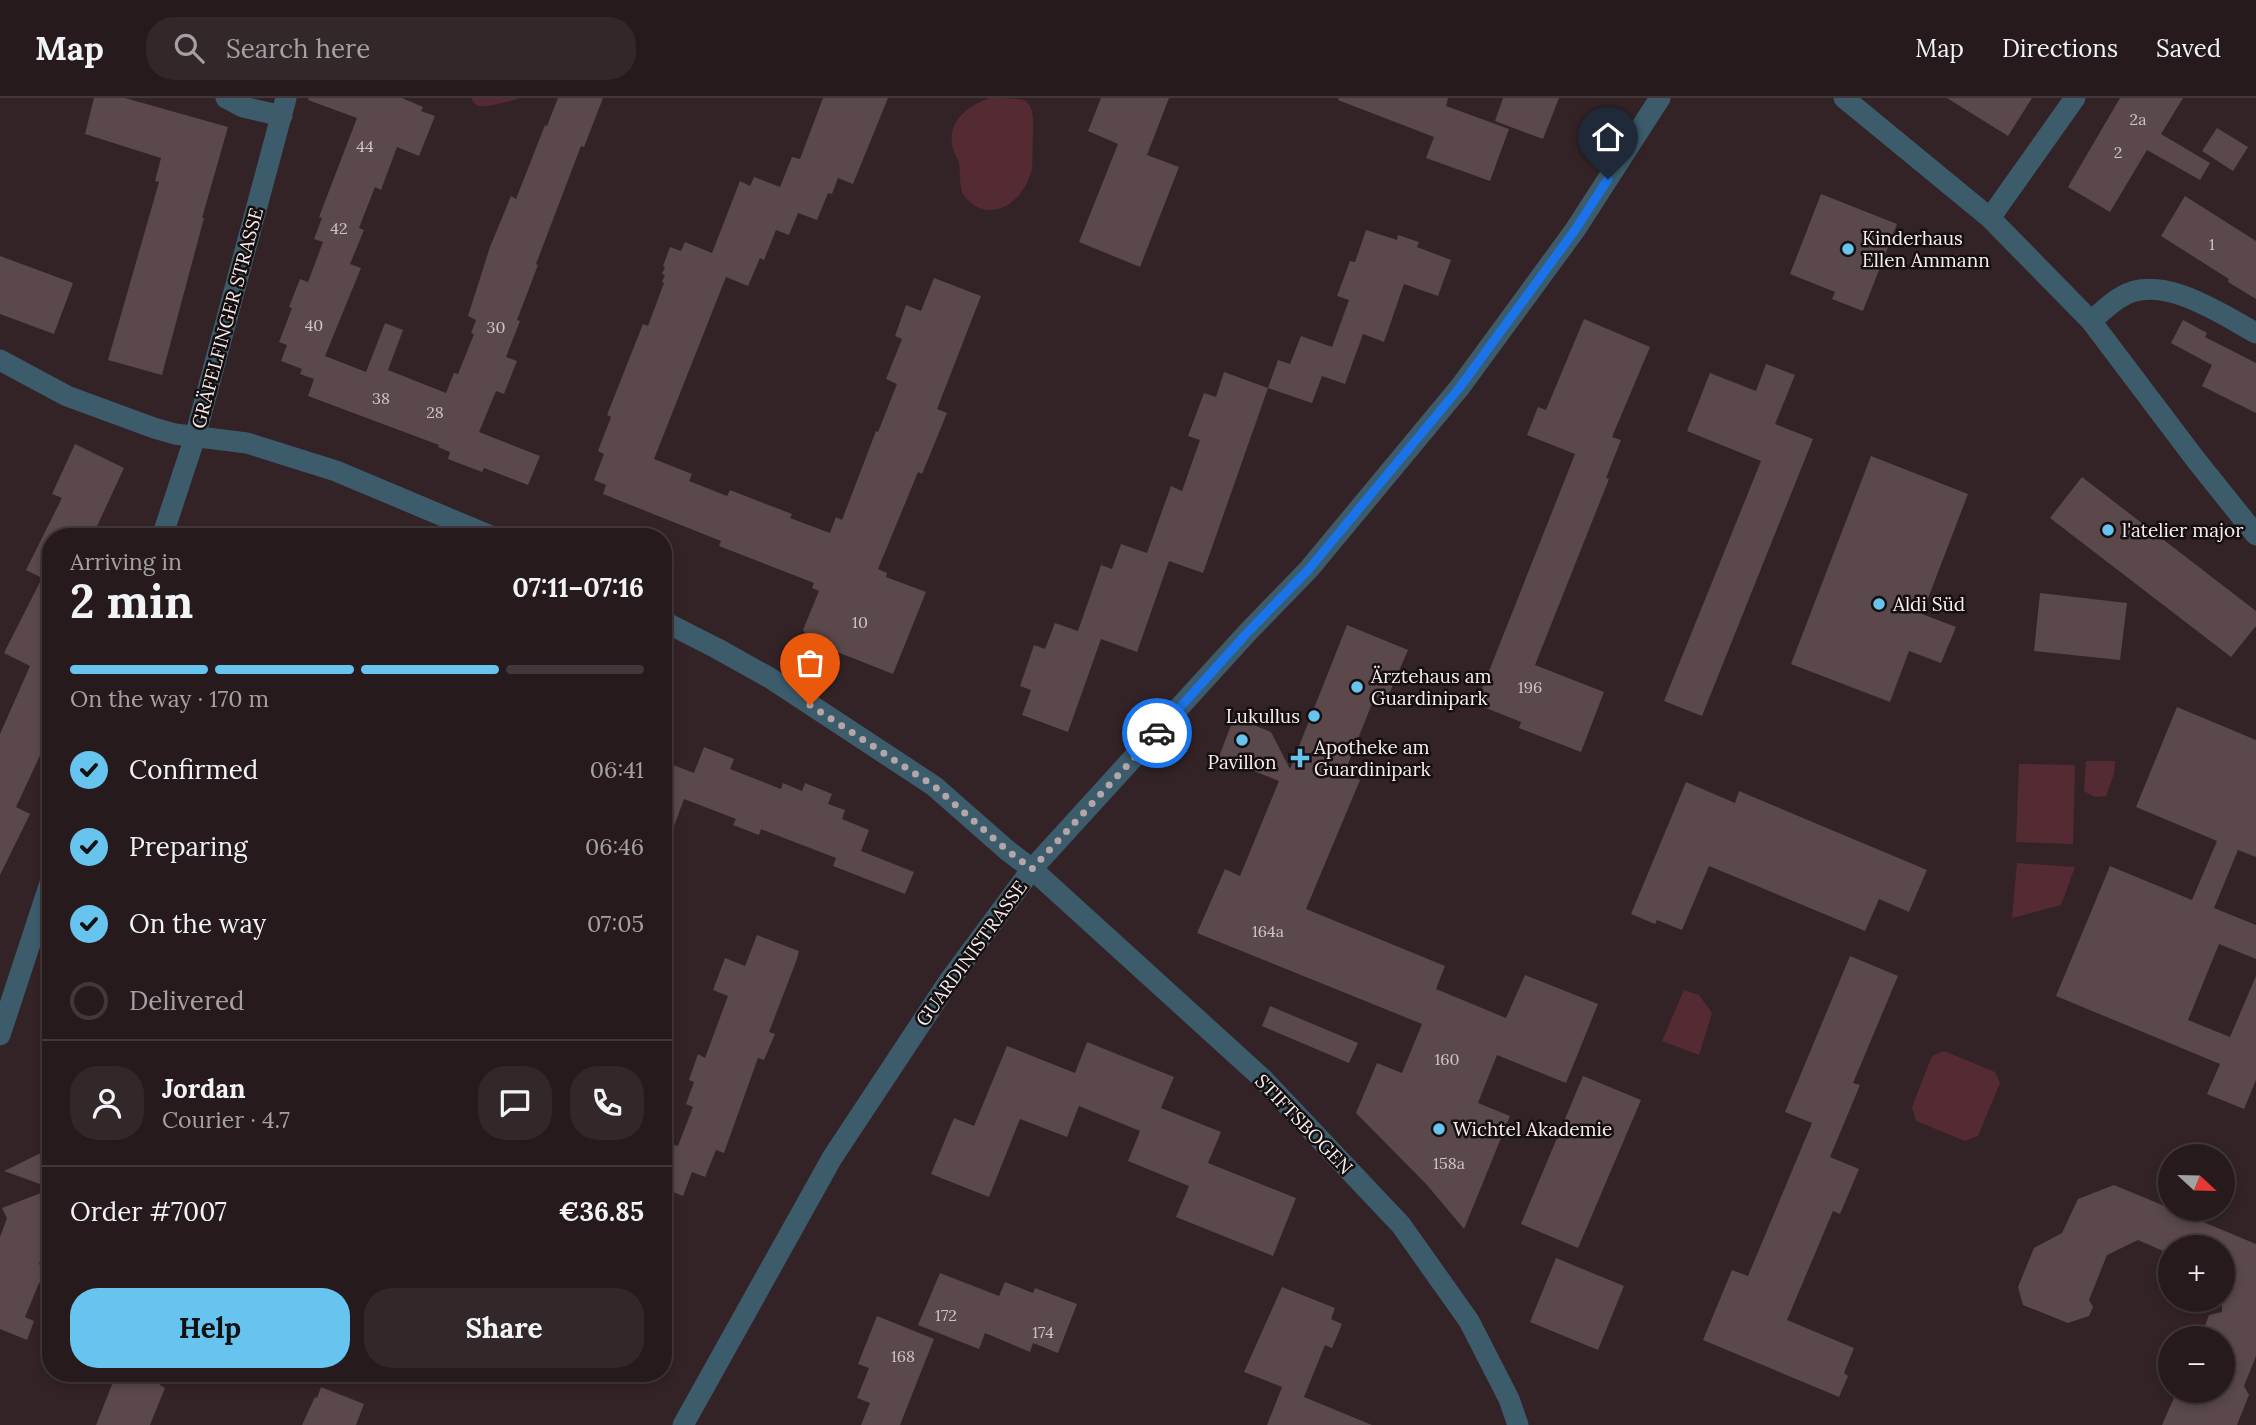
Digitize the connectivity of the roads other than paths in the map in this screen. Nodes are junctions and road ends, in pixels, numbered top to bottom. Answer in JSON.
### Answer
{"nodes":[{"id":1,"x":226,"y":98,"type":"edge"},
{"id":2,"x":1660,"y":98,"type":"edge"},
{"id":3,"x":1844,"y":98,"type":"edge"},
{"id":4,"x":2075,"y":98,"type":"edge"},
{"id":5,"x":284,"y":107,"type":"edge"},
{"id":6,"x":1990,"y":218,"type":"junction"},
{"id":7,"x":2091,"y":321,"type":"junction"},
{"id":8,"x":2256,"y":333,"type":"edge"},
{"id":9,"x":0,"y":360,"type":"edge"},
{"id":10,"x":195,"y":437,"type":"junction"},
{"id":11,"x":165,"y":528,"type":"edge"},
{"id":12,"x":472,"y":528,"type":"edge"},
{"id":13,"x":2256,"y":535,"type":"edge"},
{"id":14,"x":672,"y":626,"type":"edge"},
{"id":15,"x":1032,"y":869,"type":"junction"},
{"id":16,"x":42,"y":907,"type":"edge"},
{"id":17,"x":0,"y":1035,"type":"edge"},
{"id":18,"x":683,"y":1425,"type":"edge"},
{"id":19,"x":1518,"y":1425,"type":"edge"}],
"edges":[{"from":1,"to":5,"type":"street"},
{"from":2,"to":15,"type":"street","name":"GUARDINISTRASSE"},
{"from":3,"to":6,"type":"street"},
{"from":4,"to":6,"type":"street"},
{"from":5,"to":10,"type":"street","name":"GRÄFELFINGER STRASSE"},
{"from":6,"to":7,"type":"street"},
{"from":7,"to":8,"type":"street"},
{"from":7,"to":13,"type":"street"},
{"from":9,"to":10,"type":"street"},
{"from":10,"to":11,"type":"street","name":"GRÄFELFINGER STRASSE"},
{"from":10,"to":12,"type":"street"},
{"from":14,"to":15,"type":"street","name":"STIFTSBOGEN"},
{"from":15,"to":18,"type":"street","name":"GUARDINISTRASSE"},
{"from":15,"to":19,"type":"street","name":"STIFTSBOGEN"},
{"from":16,"to":17,"type":"street"}]}
